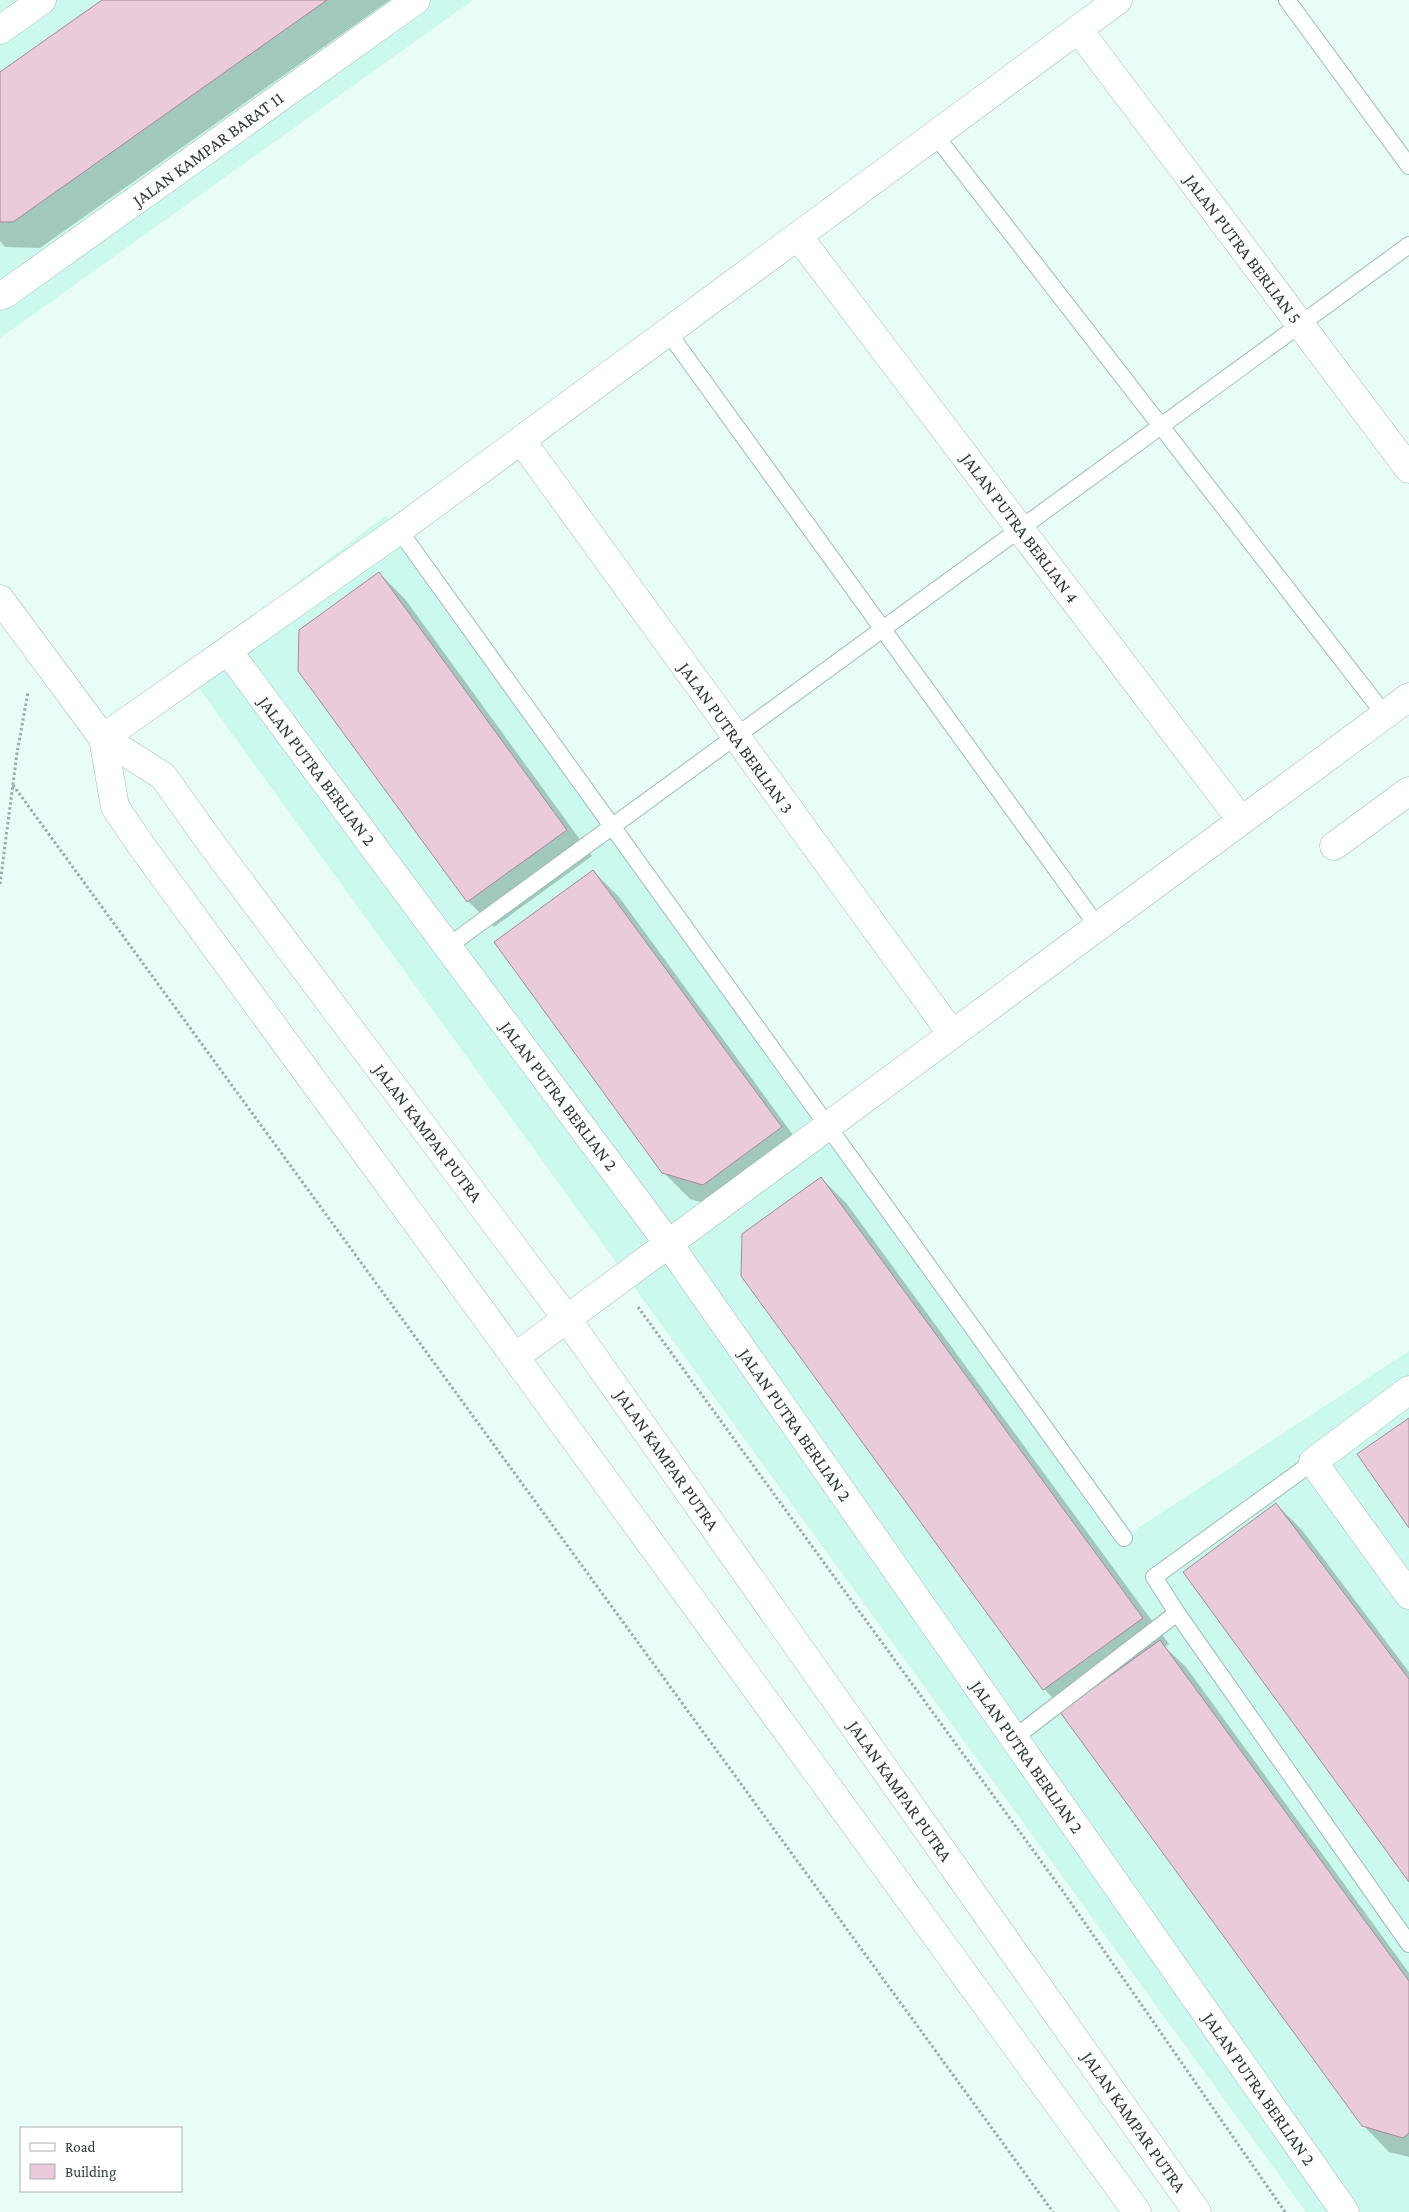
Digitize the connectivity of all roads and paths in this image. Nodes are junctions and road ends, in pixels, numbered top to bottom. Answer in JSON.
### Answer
{"nodes":[{"id":1,"x":42,"y":0,"type":"edge"},
{"id":2,"x":416,"y":0,"type":"edge"},
{"id":3,"x":1118,"y":0,"type":"edge"},
{"id":4,"x":1286,"y":0,"type":"edge"},
{"id":5,"x":1078,"y":29,"type":"junction"},
{"id":6,"x":0,"y":30,"type":"edge"},
{"id":7,"x":935,"y":134,"type":"junction"},
{"id":8,"x":1409,"y":166,"type":"edge"},
{"id":9,"x":798,"y":236,"type":"junction"},
{"id":10,"x":1409,"y":246,"type":"edge"},
{"id":11,"x":0,"y":296,"type":"edge"},
{"id":12,"x":1300,"y":325,"type":"junction"},
{"id":13,"x":668,"y":332,"type":"junction"},
{"id":14,"x":1162,"y":426,"type":"junction"},
{"id":15,"x":521,"y":440,"type":"junction"},
{"id":16,"x":1409,"y":469,"type":"edge"},
{"id":17,"x":1020,"y":529,"type":"junction"},
{"id":18,"x":399,"y":530,"type":"junction"},
{"id":19,"x":0,"y":599,"type":"edge"},
{"id":20,"x":882,"y":630,"type":"junction"},
{"id":21,"x":228,"y":651,"type":"junction"},
{"id":22,"x":43,"y":658,"type":"junction"},
{"id":23,"x":1409,"y":697,"type":"edge"},
{"id":24,"x":1385,"y":715,"type":"junction"},
{"id":25,"x":735,"y":737,"type":"junction"},
{"id":26,"x":103,"y":738,"type":"junction"},
{"id":27,"x":13,"y":785,"type":"junction"},
{"id":28,"x":1409,"y":791,"type":"edge"},
{"id":29,"x":1242,"y":820,"type":"junction"},
{"id":30,"x":613,"y":826,"type":"junction"},
{"id":31,"x":1334,"y":846,"type":"dead end"},
{"id":32,"x":0,"y":884,"type":"edge"},
{"id":33,"x":1098,"y":927,"type":"junction"},
{"id":34,"x":447,"y":947,"type":"junction"},
{"id":35,"x":952,"y":1034,"type":"junction"},
{"id":36,"x":828,"y":1126,"type":"junction"},
{"id":37,"x":668,"y":1243,"type":"junction"},
{"id":38,"x":619,"y":1280,"type":"junction"},
{"id":39,"x":567,"y":1319,"type":"junction"},
{"id":40,"x":515,"y":1357,"type":"junction"},
{"id":41,"x":1409,"y":1390,"type":"edge"},
{"id":42,"x":1313,"y":1462,"type":"junction"},
{"id":43,"x":1124,"y":1538,"type":"dead end"},
{"id":44,"x":1409,"y":1596,"type":"edge"},
{"id":45,"x":1176,"y":1614,"type":"junction"},
{"id":46,"x":1014,"y":1738,"type":"junction"},
{"id":47,"x":1409,"y":1944,"type":"edge"},
{"id":48,"x":1053,"y":2212,"type":"edge"},
{"id":49,"x":1137,"y":2212,"type":"edge"},
{"id":50,"x":1197,"y":2212,"type":"edge"},
{"id":51,"x":1285,"y":2212,"type":"edge"},
{"id":52,"x":1345,"y":2212,"type":"edge"}],
"edges":[{"from":1,"to":6,"type":"street"},
{"from":2,"to":11,"type":"street","name":"JALAN KAMPAR BARAT 11"},
{"from":3,"to":5,"type":"street"},
{"from":4,"to":8,"type":"lane"},
{"from":5,"to":7,"type":"street"},
{"from":5,"to":12,"type":"street","name":"JALAN PUTRA BERLIAN 5"},
{"from":7,"to":9,"type":"street"},
{"from":7,"to":14,"type":"lane"},
{"from":9,"to":13,"type":"street"},
{"from":9,"to":17,"type":"street","name":"JALAN PUTRA BERLIAN 4"},
{"from":10,"to":12,"type":"lane"},
{"from":12,"to":14,"type":"lane"},
{"from":12,"to":16,"type":"street","name":"JALAN PUTRA BERLIAN 5"},
{"from":13,"to":15,"type":"street"},
{"from":13,"to":20,"type":"lane"},
{"from":14,"to":17,"type":"lane"},
{"from":14,"to":24,"type":"lane"},
{"from":15,"to":18,"type":"street"},
{"from":15,"to":25,"type":"street","name":"JALAN PUTRA BERLIAN 3"},
{"from":17,"to":20,"type":"lane"},
{"from":17,"to":29,"type":"street","name":"JALAN PUTRA BERLIAN 4"},
{"from":18,"to":21,"type":"street"},
{"from":18,"to":30,"type":"lane"},
{"from":19,"to":22,"type":"street","name":"JALAN KAMPAR PUTRA"},
{"from":20,"to":25,"type":"lane"},
{"from":20,"to":33,"type":"lane"},
{"from":21,"to":26,"type":"street"},
{"from":21,"to":34,"type":"street","name":"JALAN PUTRA BERLIAN 2"},
{"from":22,"to":26,"type":"street","name":"JALAN KAMPAR PUTRA"},
{"from":22,"to":27,"type":"path"},
{"from":23,"to":24,"type":"street"},
{"from":24,"to":29,"type":"street"},
{"from":25,"to":30,"type":"lane"},
{"from":25,"to":35,"type":"street","name":"JALAN PUTRA BERLIAN 3"},
{"from":26,"to":39,"type":"street","name":"JALAN KAMPAR PUTRA"},
{"from":26,"to":40,"type":"street","name":"JALAN KAMPAR PUTRA"},
{"from":27,"to":32,"type":"path"},
{"from":27,"to":48,"type":"path"},
{"from":28,"to":31,"type":"street"},
{"from":29,"to":33,"type":"street"},
{"from":30,"to":34,"type":"lane"},
{"from":30,"to":36,"type":"lane"},
{"from":33,"to":35,"type":"street"},
{"from":34,"to":37,"type":"street","name":"JALAN PUTRA BERLIAN 2"},
{"from":35,"to":36,"type":"street"},
{"from":36,"to":37,"type":"street"},
{"from":36,"to":43,"type":"lane"},
{"from":37,"to":38,"type":"street"},
{"from":37,"to":46,"type":"street","name":"JALAN PUTRA BERLIAN 2"},
{"from":38,"to":39,"type":"street"},
{"from":38,"to":51,"type":"path"},
{"from":39,"to":40,"type":"street"},
{"from":39,"to":50,"type":"street","name":"JALAN KAMPAR PUTRA"},
{"from":40,"to":49,"type":"street","name":"JALAN KAMPAR PUTRA"},
{"from":41,"to":42,"type":"street"},
{"from":42,"to":44,"type":"street"},
{"from":42,"to":45,"type":"lane"},
{"from":45,"to":46,"type":"lane"},
{"from":45,"to":47,"type":"lane"},
{"from":46,"to":52,"type":"street","name":"JALAN PUTRA BERLIAN 2"}]}
